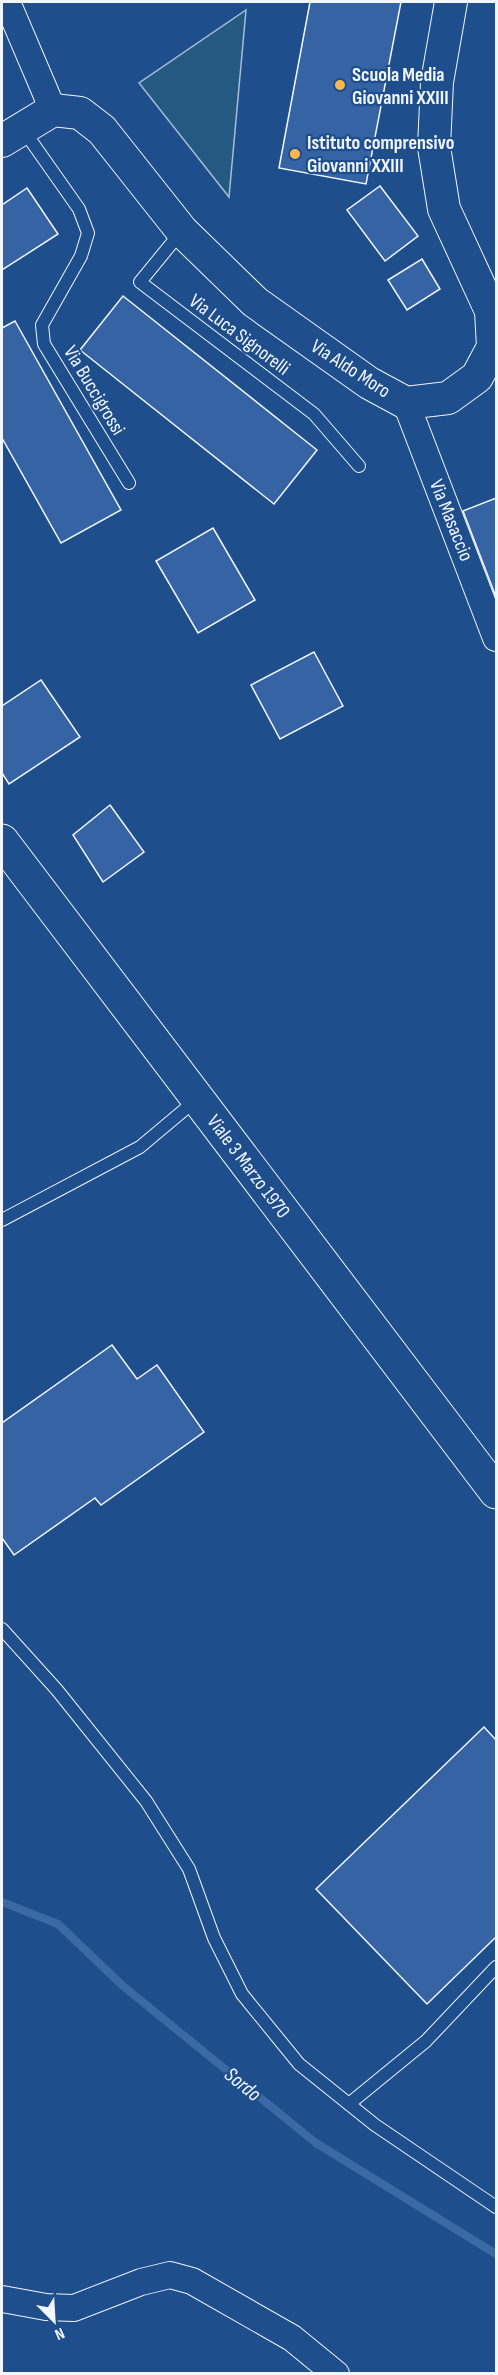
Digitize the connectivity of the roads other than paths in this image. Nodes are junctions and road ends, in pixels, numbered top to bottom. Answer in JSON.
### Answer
{"nodes":[{"id":1,"x":7,"y":2,"type":"edge"},
{"id":2,"x":451,"y":2,"type":"edge"},
{"id":3,"x":53,"y":110,"type":"junction"},
{"id":4,"x":11,"y":134,"type":"edge"},
{"id":5,"x":182,"y":231,"type":"junction"},
{"id":6,"x":406,"y":403,"type":"junction"},
{"id":7,"x":359,"y":466,"type":"dead end"},
{"id":8,"x":129,"y":483,"type":"dead end"},
{"id":9,"x":496,"y":638,"type":"edge"},
{"id":10,"x":2,"y":841,"type":"edge"},
{"id":11,"x":198,"y":1098,"type":"junction"},
{"id":12,"x":2,"y":1220,"type":"edge"},
{"id":13,"x":496,"y":1492,"type":"edge"},
{"id":14,"x":2,"y":1629,"type":"edge"},
{"id":15,"x":496,"y":1967,"type":"edge"},
{"id":16,"x":349,"y":2104,"type":"junction"},
{"id":17,"x":496,"y":2207,"type":"edge"},
{"id":18,"x":2,"y":2299,"type":"edge"},
{"id":19,"x":336,"y":2373,"type":"edge"}],
"edges":[{"from":1,"to":3,"type":"street"},
{"from":2,"to":6,"type":"street","name":"Via Aldo Moro"},
{"from":3,"to":4,"type":"street"},
{"from":3,"to":5,"type":"street","name":"Via Aldo Moro"},
{"from":4,"to":8,"type":"lane","name":"Via Buccigrossi"},
{"from":5,"to":6,"type":"street","name":"Via Aldo Moro"},
{"from":5,"to":7,"type":"lane","name":"Via Luca Signorelli"},
{"from":6,"to":9,"type":"street","name":"Via Masaccio"},
{"from":10,"to":11,"type":"main road","name":"Viale 3 Marzo 1970"},
{"from":11,"to":12,"type":"lane"},
{"from":11,"to":13,"type":"main road","name":"Viale 3 Marzo 1970"},
{"from":14,"to":16,"type":"lane"},
{"from":15,"to":16,"type":"lane"},
{"from":16,"to":17,"type":"lane"},
{"from":18,"to":19,"type":"street"}]}
